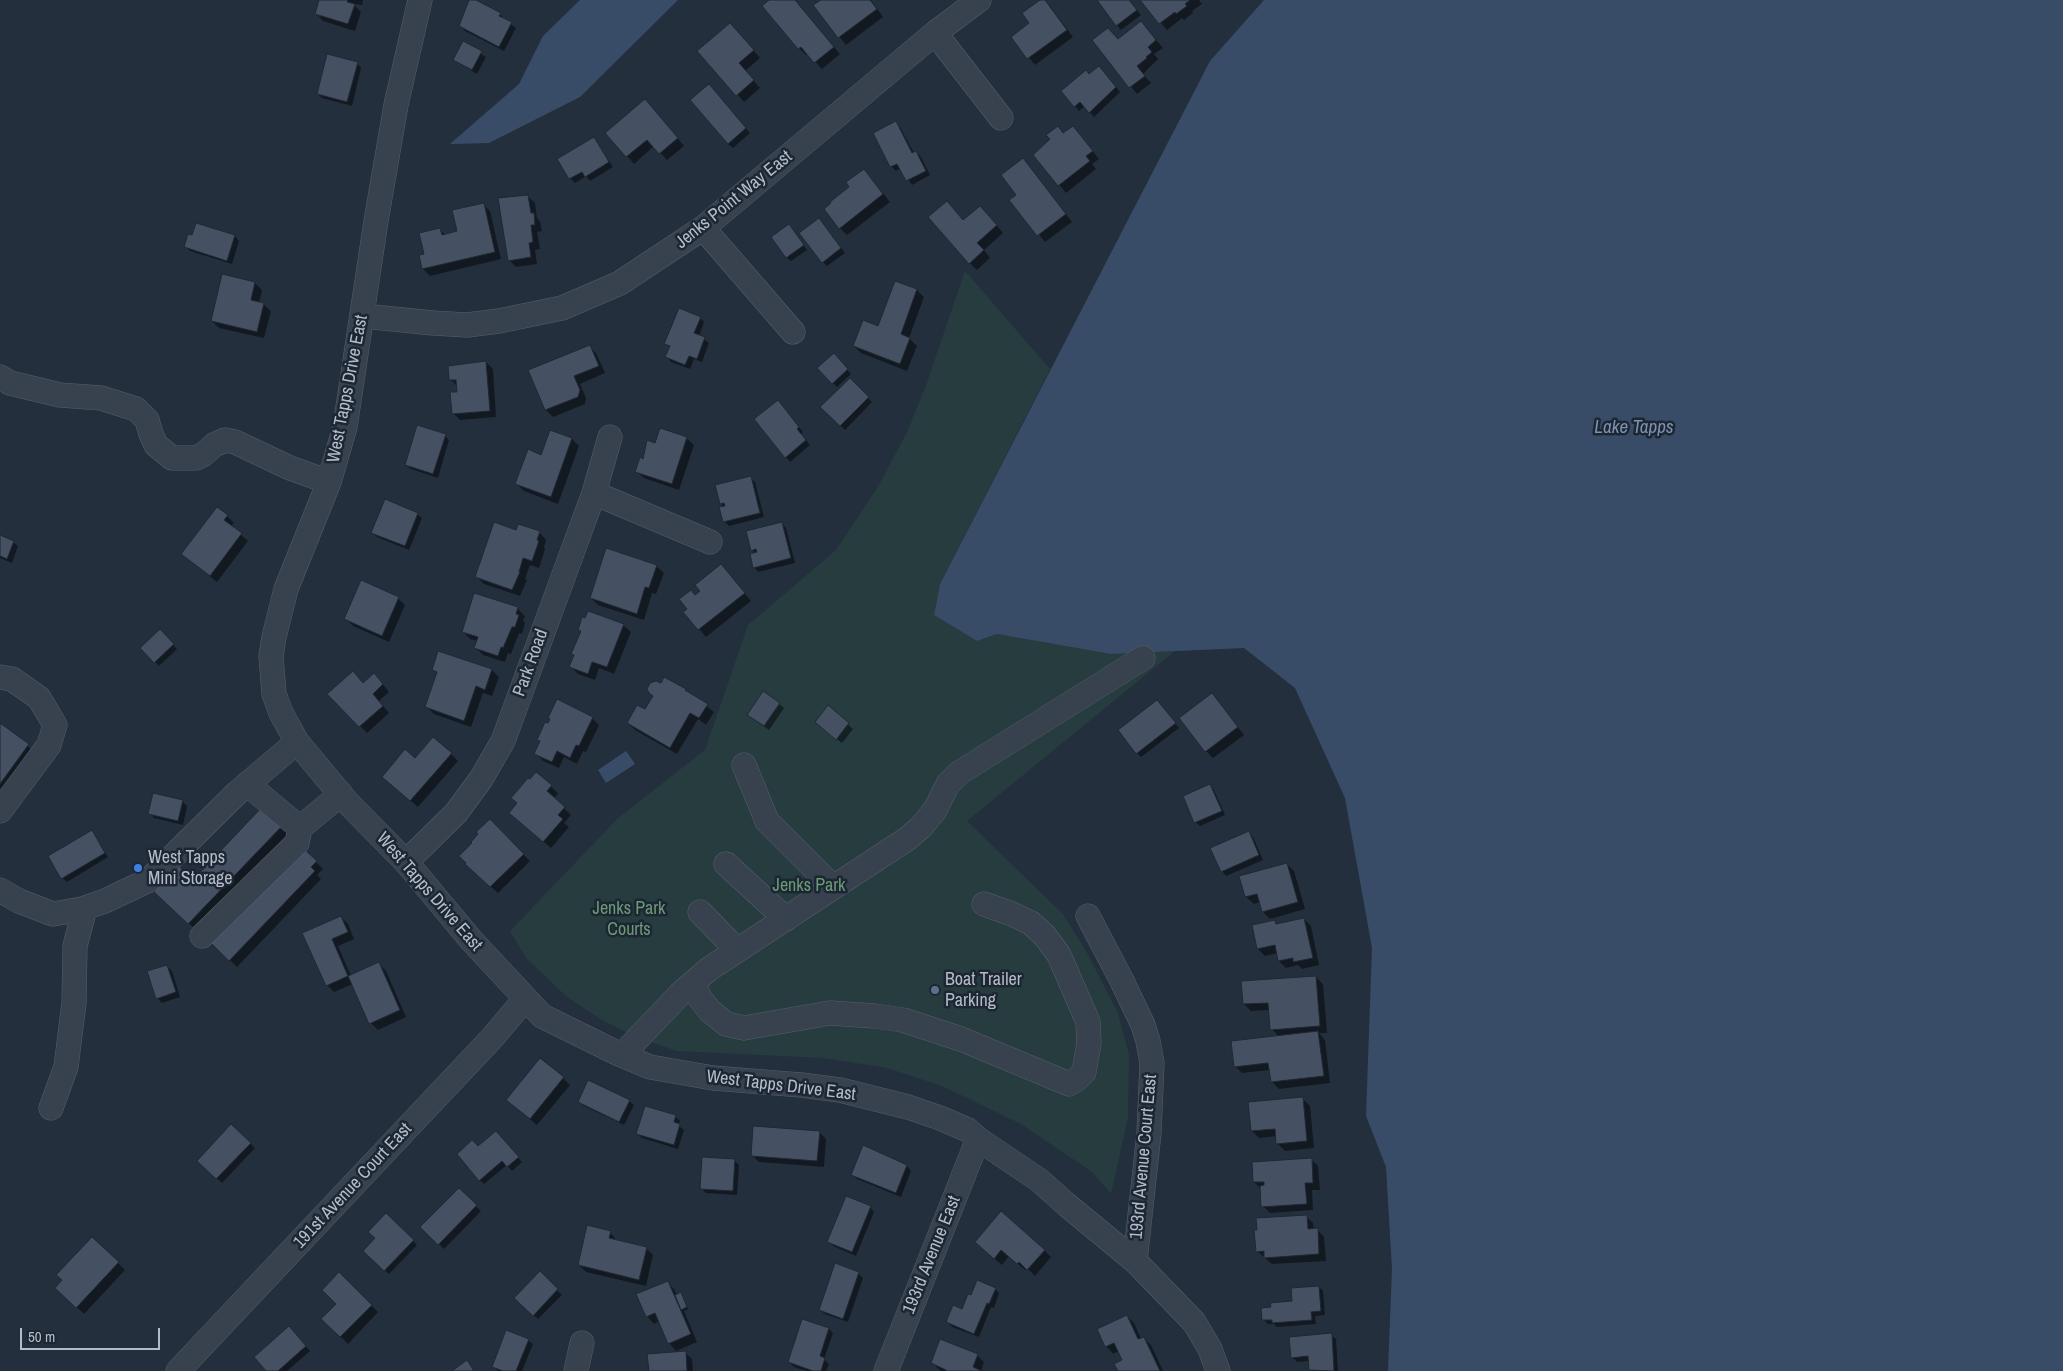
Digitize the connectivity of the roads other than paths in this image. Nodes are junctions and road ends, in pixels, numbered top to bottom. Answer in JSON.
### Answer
{"nodes":[{"id":1,"x":420,"y":0,"type":"edge"},
{"id":2,"x":979,"y":0,"type":"edge"},
{"id":3,"x":935,"y":33,"type":"junction"},
{"id":4,"x":1001,"y":118,"type":"dead end"},
{"id":5,"x":703,"y":228,"type":"junction"},
{"id":6,"x":362,"y":316,"type":"junction"},
{"id":7,"x":794,"y":332,"type":"dead end"},
{"id":8,"x":0,"y":377,"type":"edge"},
{"id":9,"x":610,"y":437,"type":"dead end"},
{"id":10,"x":329,"y":482,"type":"junction"},
{"id":11,"x":594,"y":493,"type":"junction"},
{"id":12,"x":710,"y":542,"type":"dead end"},
{"id":13,"x":1143,"y":658,"type":"dead end"},
{"id":14,"x":0,"y":677,"type":"edge"},
{"id":15,"x":297,"y":742,"type":"junction"},
{"id":16,"x":744,"y":765,"type":"dead end"},
{"id":17,"x":247,"y":784,"type":"junction"},
{"id":18,"x":341,"y":794,"type":"junction"},
{"id":19,"x":0,"y":811,"type":"edge"},
{"id":20,"x":300,"y":828,"type":"junction"},
{"id":21,"x":406,"y":862,"type":"junction"},
{"id":22,"x":726,"y":864,"type":"dead end"},
{"id":23,"x":833,"y":887,"type":"junction"},
{"id":24,"x":0,"y":890,"type":"edge"},
{"id":25,"x":984,"y":904,"type":"dead end"},
{"id":26,"x":85,"y":908,"type":"junction"},
{"id":27,"x":700,"y":912,"type":"dead end"},
{"id":28,"x":1088,"y":916,"type":"dead end"},
{"id":29,"x":786,"y":919,"type":"junction"},
{"id":30,"x":202,"y":936,"type":"dead end"},
{"id":31,"x":737,"y":950,"type":"junction"},
{"id":32,"x":694,"y":982,"type":"junction"},
{"id":33,"x":525,"y":999,"type":"junction"},
{"id":34,"x":622,"y":1055,"type":"junction"},
{"id":35,"x":51,"y":1108,"type":"dead end"},
{"id":36,"x":978,"y":1139,"type":"junction"},
{"id":37,"x":1135,"y":1261,"type":"junction"},
{"id":38,"x":582,"y":1343,"type":"dead end"},
{"id":39,"x":178,"y":1371,"type":"edge"},
{"id":40,"x":576,"y":1371,"type":"edge"},
{"id":41,"x":886,"y":1371,"type":"edge"},
{"id":42,"x":1218,"y":1371,"type":"edge"}],
"edges":[{"from":1,"to":6,"type":"street","name":"West Tapps Drive East"},
{"from":2,"to":3,"type":"street","name":"Jenks Point Way East"},
{"from":3,"to":4,"type":"street"},
{"from":3,"to":5,"type":"street","name":"Jenks Point Way East"},
{"from":5,"to":6,"type":"street","name":"Jenks Point Way East"},
{"from":5,"to":7,"type":"street"},
{"from":6,"to":10,"type":"street","name":"West Tapps Drive East"},
{"from":8,"to":10,"type":"street"},
{"from":9,"to":11,"type":"street","name":"Park Road"},
{"from":10,"to":15,"type":"street","name":"West Tapps Drive East"},
{"from":11,"to":12,"type":"street"},
{"from":11,"to":21,"type":"street","name":"Park Road"},
{"from":13,"to":23,"type":"street"},
{"from":14,"to":19,"type":"street"},
{"from":15,"to":17,"type":"street"},
{"from":15,"to":18,"type":"street","name":"West Tapps Drive East"},
{"from":16,"to":23,"type":"street"},
{"from":17,"to":20,"type":"street"},
{"from":17,"to":26,"type":"street"},
{"from":18,"to":20,"type":"street"},
{"from":18,"to":21,"type":"street","name":"West Tapps Drive East"},
{"from":20,"to":30,"type":"street"},
{"from":21,"to":33,"type":"street","name":"West Tapps Drive East"},
{"from":22,"to":29,"type":"street"},
{"from":23,"to":29,"type":"street"},
{"from":24,"to":26,"type":"street"},
{"from":25,"to":32,"type":"street"},
{"from":26,"to":35,"type":"street"},
{"from":27,"to":31,"type":"street"},
{"from":28,"to":37,"type":"street","name":"193rd Avenue Court East"},
{"from":29,"to":31,"type":"street"},
{"from":31,"to":32,"type":"street"},
{"from":32,"to":34,"type":"street"},
{"from":33,"to":34,"type":"street","name":"West Tapps Drive East"},
{"from":33,"to":39,"type":"street","name":"191st Avenue Court East"},
{"from":34,"to":36,"type":"street","name":"West Tapps Drive East"},
{"from":36,"to":37,"type":"street","name":"West Tapps Drive East"},
{"from":36,"to":41,"type":"street","name":"193rd Avenue East"},
{"from":37,"to":42,"type":"street","name":"West Tapps Drive East"},
{"from":38,"to":40,"type":"street"}]}
